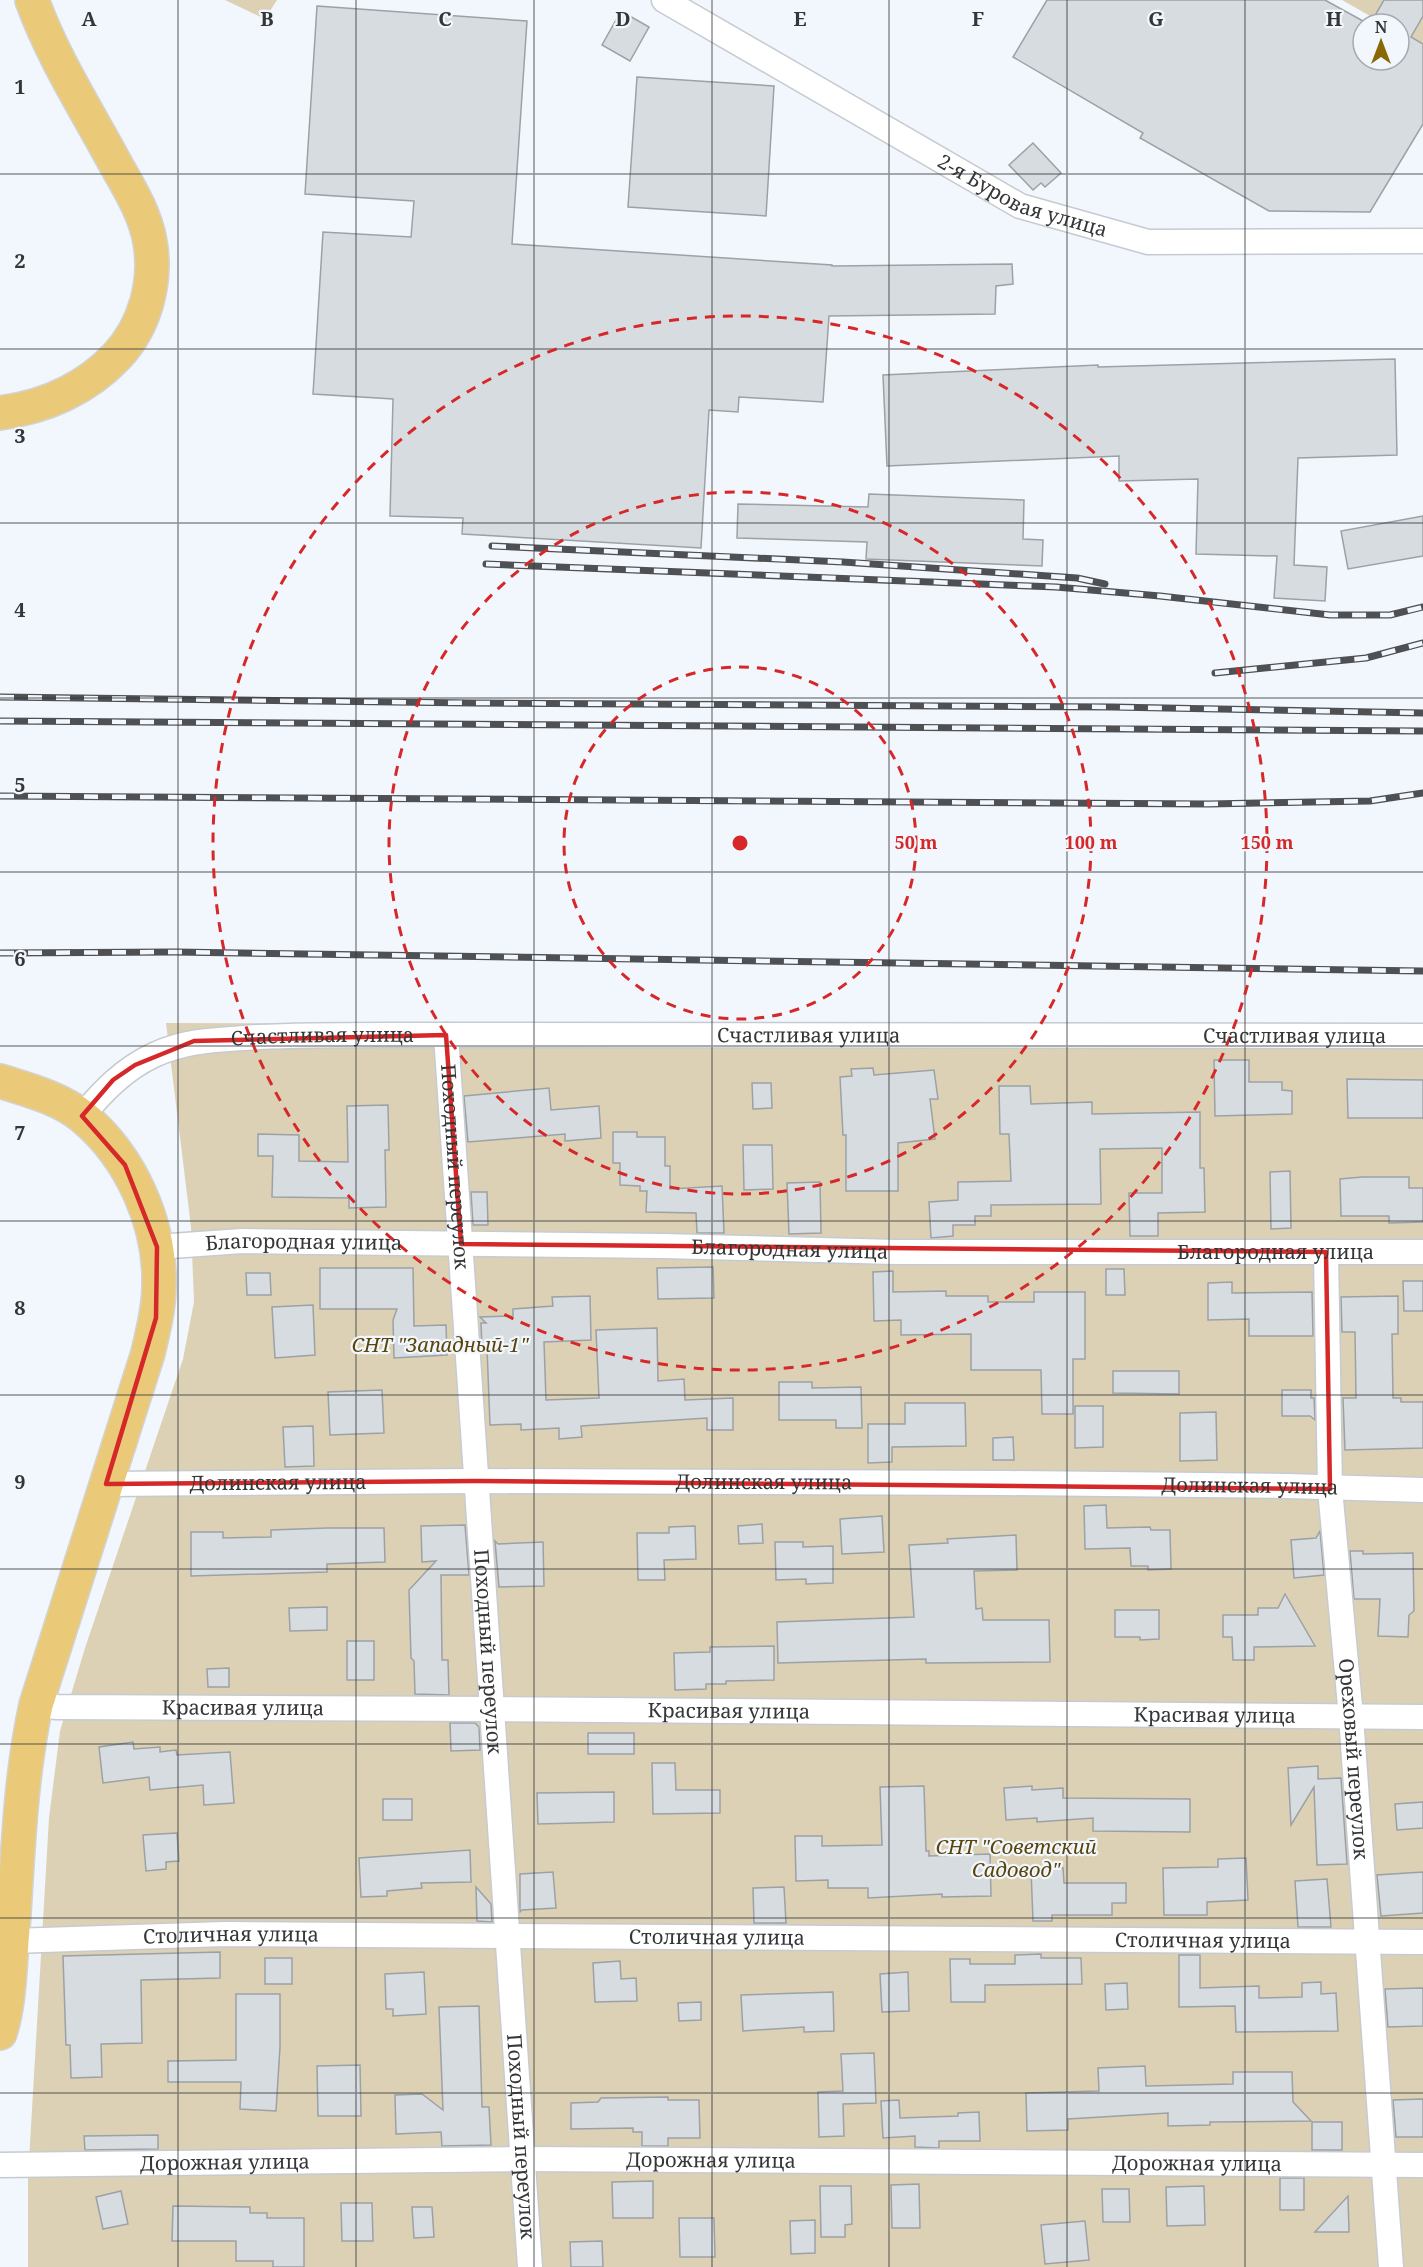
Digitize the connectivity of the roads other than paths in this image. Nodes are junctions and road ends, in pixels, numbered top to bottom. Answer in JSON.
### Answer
{"nodes":[{"id":1,"x":32,"y":0,"type":"edge"},
{"id":2,"x":664,"y":0,"type":"edge"},
{"id":3,"x":1423,"y":241,"type":"edge"},
{"id":4,"x":0,"y":413,"type":"edge"},
{"id":5,"x":446,"y":1035,"type":"junction"},
{"id":6,"x":1423,"y":1035,"type":"edge"},
{"id":7,"x":0,"y":1081,"type":"edge"},
{"id":8,"x":82,"y":1116,"type":"junction"},
{"id":9,"x":461,"y":1244,"type":"junction"},
{"id":10,"x":157,"y":1247,"type":"junction"},
{"id":11,"x":1326,"y":1252,"type":"junction"},
{"id":12,"x":1423,"y":1252,"type":"edge"},
{"id":13,"x":475,"y":1481,"type":"junction"},
{"id":14,"x":106,"y":1484,"type":"junction"},
{"id":15,"x":1330,"y":1489,"type":"junction"},
{"id":16,"x":1423,"y":1490,"type":"edge"},
{"id":17,"x":36,"y":1705,"type":"junction"},
{"id":18,"x":493,"y":1709,"type":"junction"},
{"id":19,"x":1350,"y":1717,"type":"junction"},
{"id":20,"x":1423,"y":1717,"type":"edge"},
{"id":21,"x":506,"y":1934,"type":"junction"},
{"id":22,"x":12,"y":1941,"type":"junction"},
{"id":23,"x":1366,"y":1941,"type":"junction"},
{"id":24,"x":1423,"y":1942,"type":"edge"},
{"id":25,"x":0,"y":2033,"type":"edge"},
{"id":26,"x":522,"y":2159,"type":"junction"},
{"id":27,"x":1383,"y":2164,"type":"junction"},
{"id":28,"x":1423,"y":2164,"type":"edge"},
{"id":29,"x":0,"y":2165,"type":"edge"},
{"id":30,"x":530,"y":2267,"type":"edge"},
{"id":31,"x":1391,"y":2267,"type":"edge"}],
"edges":[{"from":1,"to":4,"type":"highway"},
{"from":2,"to":3,"type":"street","name":"2-я Буровая улица"},
{"from":5,"to":6,"type":"street","name":"Счастливая улица"},
{"from":5,"to":8,"type":"street","name":"Счастливая улица"},
{"from":5,"to":9,"type":"street","name":"Походный переулок"},
{"from":7,"to":8,"type":"highway"},
{"from":8,"to":10,"type":"highway"},
{"from":9,"to":10,"type":"street","name":"Благородная улица"},
{"from":9,"to":11,"type":"street","name":"Благородная улица"},
{"from":9,"to":13,"type":"street","name":"Походный переулок"},
{"from":10,"to":14,"type":"highway"},
{"from":11,"to":12,"type":"street","name":"Благородная улица"},
{"from":11,"to":15,"type":"street","name":"Ореховый переулок"},
{"from":13,"to":14,"type":"street","name":"Долинская улица"},
{"from":13,"to":15,"type":"street","name":"Долинская улица"},
{"from":13,"to":18,"type":"street","name":"Походный переулок"},
{"from":14,"to":17,"type":"highway"},
{"from":15,"to":16,"type":"street","name":"Долинская улица"},
{"from":15,"to":19,"type":"street","name":"Ореховый переулок"},
{"from":17,"to":18,"type":"street","name":"Красивая улица"},
{"from":17,"to":22,"type":"highway"},
{"from":18,"to":19,"type":"street","name":"Красивая улица"},
{"from":18,"to":21,"type":"street","name":"Походный переулок"},
{"from":19,"to":20,"type":"street","name":"Красивая улица"},
{"from":19,"to":23,"type":"street","name":"Ореховый переулок"},
{"from":21,"to":22,"type":"street","name":"Столичная улица"},
{"from":21,"to":23,"type":"street","name":"Столичная улица"},
{"from":21,"to":26,"type":"street","name":"Походный переулок"},
{"from":22,"to":25,"type":"highway"},
{"from":23,"to":24,"type":"street","name":"Столичная улица"},
{"from":23,"to":27,"type":"street","name":"Ореховый переулок"},
{"from":26,"to":27,"type":"street","name":"Дорожная улица"},
{"from":26,"to":29,"type":"street","name":"Дорожная улица"},
{"from":26,"to":30,"type":"street","name":"Походный переулок"},
{"from":27,"to":28,"type":"street","name":"Дорожная улица"},
{"from":27,"to":31,"type":"street","name":"Ореховый переулок"}]}
